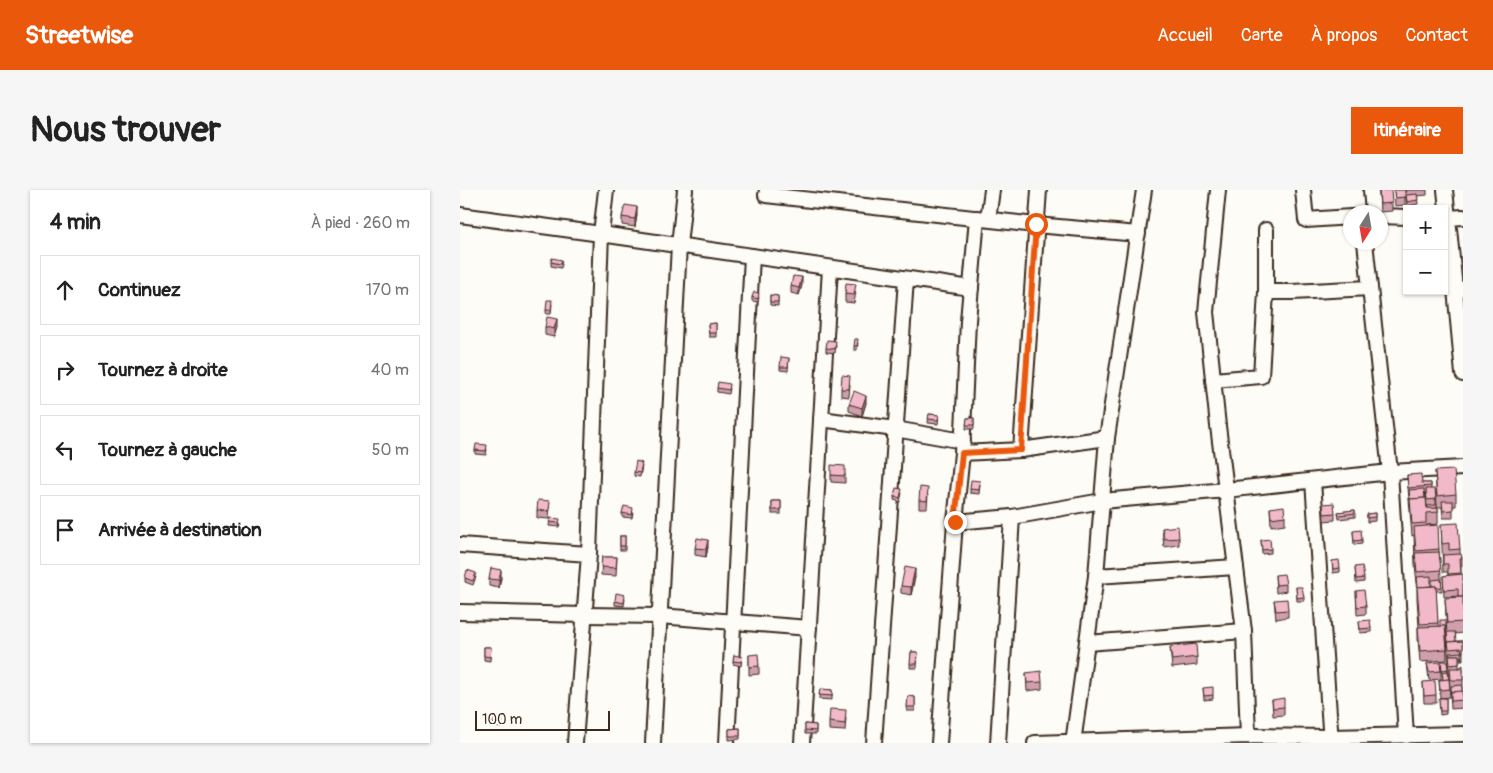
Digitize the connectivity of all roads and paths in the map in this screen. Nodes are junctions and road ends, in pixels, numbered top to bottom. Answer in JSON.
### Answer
{"nodes":[{"id":1,"x":606,"y":190,"type":"edge"},
{"id":2,"x":685,"y":190,"type":"edge"},
{"id":3,"x":767,"y":190,"type":"edge"},
{"id":4,"x":992,"y":190,"type":"edge"},
{"id":5,"x":1039,"y":190,"type":"edge"},
{"id":6,"x":1144,"y":190,"type":"edge"},
{"id":7,"x":1218,"y":190,"type":"edge"},
{"id":8,"x":1303,"y":190,"type":"edge"},
{"id":9,"x":1371,"y":190,"type":"edge"},
{"id":10,"x":1445,"y":190,"type":"edge"},
{"id":11,"x":1372,"y":205,"type":"edge"},
{"id":12,"x":1446,"y":205,"type":"edge"},
{"id":13,"x":460,"y":215,"type":"edge"},
{"id":14,"x":1388,"y":216,"type":"edge"},
{"id":15,"x":1343,"y":217,"type":"edge"},
{"id":16,"x":1403,"y":217,"type":"edge"},
{"id":17,"x":1463,"y":217,"type":"edge"},
{"id":18,"x":1448,"y":218,"type":"edge"},
{"id":19,"x":982,"y":219,"type":"junction"},
{"id":20,"x":1036,"y":224,"type":"junction"},
{"id":21,"x":1448,"y":229,"type":"edge"},
{"id":22,"x":1266,"y":230,"type":"dead end"},
{"id":23,"x":601,"y":234,"type":"junction"},
{"id":24,"x":1138,"y":234,"type":"junction"},
{"id":25,"x":679,"y":245,"type":"junction"},
{"id":26,"x":1366,"y":250,"type":"edge"},
{"id":27,"x":752,"y":256,"type":"junction"},
{"id":28,"x":830,"y":268,"type":"junction"},
{"id":29,"x":906,"y":279,"type":"junction"},
{"id":30,"x":971,"y":288,"type":"junction"},
{"id":31,"x":1370,"y":288,"type":"junction"},
{"id":32,"x":1459,"y":289,"type":"edge"},
{"id":33,"x":1266,"y":292,"type":"junction"},
{"id":34,"x":1463,"y":374,"type":"edge"},
{"id":35,"x":1213,"y":380,"type":"junction"},
{"id":36,"x":821,"y":419,"type":"junction"},
{"id":37,"x":896,"y":429,"type":"junction"},
{"id":38,"x":1107,"y":438,"type":"junction"},
{"id":39,"x":962,"y":447,"type":"junction"},
{"id":40,"x":1021,"y":450,"type":"junction"},
{"id":41,"x":1463,"y":468,"type":"edge"},
{"id":42,"x":1390,"y":472,"type":"junction"},
{"id":43,"x":1313,"y":481,"type":"junction"},
{"id":44,"x":1226,"y":490,"type":"junction"},
{"id":45,"x":1102,"y":501,"type":"junction"},
{"id":46,"x":1012,"y":517,"type":"junction"},
{"id":47,"x":955,"y":522,"type":"junction"},
{"id":48,"x":460,"y":545,"type":"edge"},
{"id":49,"x":589,"y":554,"type":"junction"},
{"id":50,"x":1236,"y":567,"type":"junction"},
{"id":51,"x":1096,"y":576,"type":"junction"},
{"id":52,"x":460,"y":612,"type":"edge"},
{"id":53,"x":585,"y":615,"type":"junction"},
{"id":54,"x":660,"y":616,"type":"junction"},
{"id":55,"x":733,"y":622,"type":"junction"},
{"id":56,"x":809,"y":628,"type":"junction"},
{"id":57,"x":1244,"y":632,"type":"junction"},
{"id":58,"x":1087,"y":643,"type":"junction"},
{"id":59,"x":1463,"y":734,"type":"edge"},
{"id":60,"x":1248,"y":736,"type":"junction"},
{"id":61,"x":1406,"y":736,"type":"junction"},
{"id":62,"x":1204,"y":740,"type":"edge"},
{"id":63,"x":1331,"y":740,"type":"edge"},
{"id":64,"x":1074,"y":742,"type":"edge"},
{"id":65,"x":575,"y":743,"type":"edge"},
{"id":66,"x":653,"y":743,"type":"edge"},
{"id":67,"x":727,"y":743,"type":"edge"},
{"id":68,"x":802,"y":743,"type":"edge"},
{"id":69,"x":874,"y":743,"type":"edge"},
{"id":70,"x":939,"y":743,"type":"edge"},
{"id":71,"x":998,"y":743,"type":"edge"},
{"id":72,"x":1035,"y":743,"type":"edge"}],
"edges":[{"from":1,"to":23,"type":"street"},
{"from":2,"to":25,"type":"street"},
{"from":3,"to":19,"type":"street"},
{"from":4,"to":19,"type":"street"},
{"from":5,"to":20,"type":"street"},
{"from":6,"to":24,"type":"street"},
{"from":7,"to":35,"type":"street"},
{"from":8,"to":15,"type":"street"},
{"from":9,"to":11,"type":"street"},
{"from":10,"to":12,"type":"street"},
{"from":13,"to":23,"type":"street"},
{"from":14,"to":16,"type":"street"},
{"from":17,"to":18,"type":"street"},
{"from":19,"to":20,"type":"street"},
{"from":19,"to":30,"type":"street"},
{"from":20,"to":24,"type":"street"},
{"from":20,"to":40,"type":"street"},
{"from":21,"to":32,"type":"street"},
{"from":22,"to":33,"type":"street"},
{"from":23,"to":25,"type":"street"},
{"from":23,"to":49,"type":"street"},
{"from":24,"to":38,"type":"street"},
{"from":25,"to":27,"type":"street"},
{"from":25,"to":54,"type":"street"},
{"from":26,"to":31,"type":"street"},
{"from":27,"to":28,"type":"street"},
{"from":27,"to":55,"type":"street"},
{"from":28,"to":29,"type":"street"},
{"from":28,"to":36,"type":"street"},
{"from":29,"to":30,"type":"street"},
{"from":29,"to":37,"type":"street"},
{"from":30,"to":39,"type":"street"},
{"from":31,"to":33,"type":"street"},
{"from":31,"to":42,"type":"street"},
{"from":32,"to":34,"type":"street"},
{"from":33,"to":35,"type":"street"},
{"from":35,"to":44,"type":"street"},
{"from":36,"to":37,"type":"street"},
{"from":36,"to":56,"type":"street"},
{"from":37,"to":39,"type":"street"},
{"from":37,"to":69,"type":"street"},
{"from":38,"to":40,"type":"street"},
{"from":38,"to":45,"type":"street"},
{"from":39,"to":40,"type":"street"},
{"from":39,"to":47,"type":"street"},
{"from":41,"to":42,"type":"street"},
{"from":42,"to":43,"type":"street"},
{"from":42,"to":61,"type":"street"},
{"from":43,"to":44,"type":"street"},
{"from":43,"to":63,"type":"street"},
{"from":44,"to":45,"type":"street"},
{"from":44,"to":50,"type":"street"},
{"from":45,"to":46,"type":"street"},
{"from":45,"to":51,"type":"street"},
{"from":46,"to":47,"type":"street"},
{"from":46,"to":71,"type":"street"},
{"from":47,"to":70,"type":"street"},
{"from":48,"to":49,"type":"street"},
{"from":49,"to":53,"type":"street"},
{"from":50,"to":51,"type":"street"},
{"from":50,"to":57,"type":"street"},
{"from":51,"to":58,"type":"street"},
{"from":52,"to":53,"type":"street"},
{"from":53,"to":54,"type":"street"},
{"from":53,"to":65,"type":"street"},
{"from":54,"to":55,"type":"street"},
{"from":54,"to":66,"type":"street"},
{"from":55,"to":56,"type":"street"},
{"from":55,"to":67,"type":"street"},
{"from":56,"to":68,"type":"street"},
{"from":57,"to":58,"type":"street"},
{"from":57,"to":60,"type":"street"},
{"from":58,"to":64,"type":"street"},
{"from":59,"to":61,"type":"street"},
{"from":60,"to":62,"type":"street"},
{"from":60,"to":63,"type":"street"},
{"from":61,"to":63,"type":"street"},
{"from":62,"to":64,"type":"street"},
{"from":64,"to":72,"type":"street"}]}
